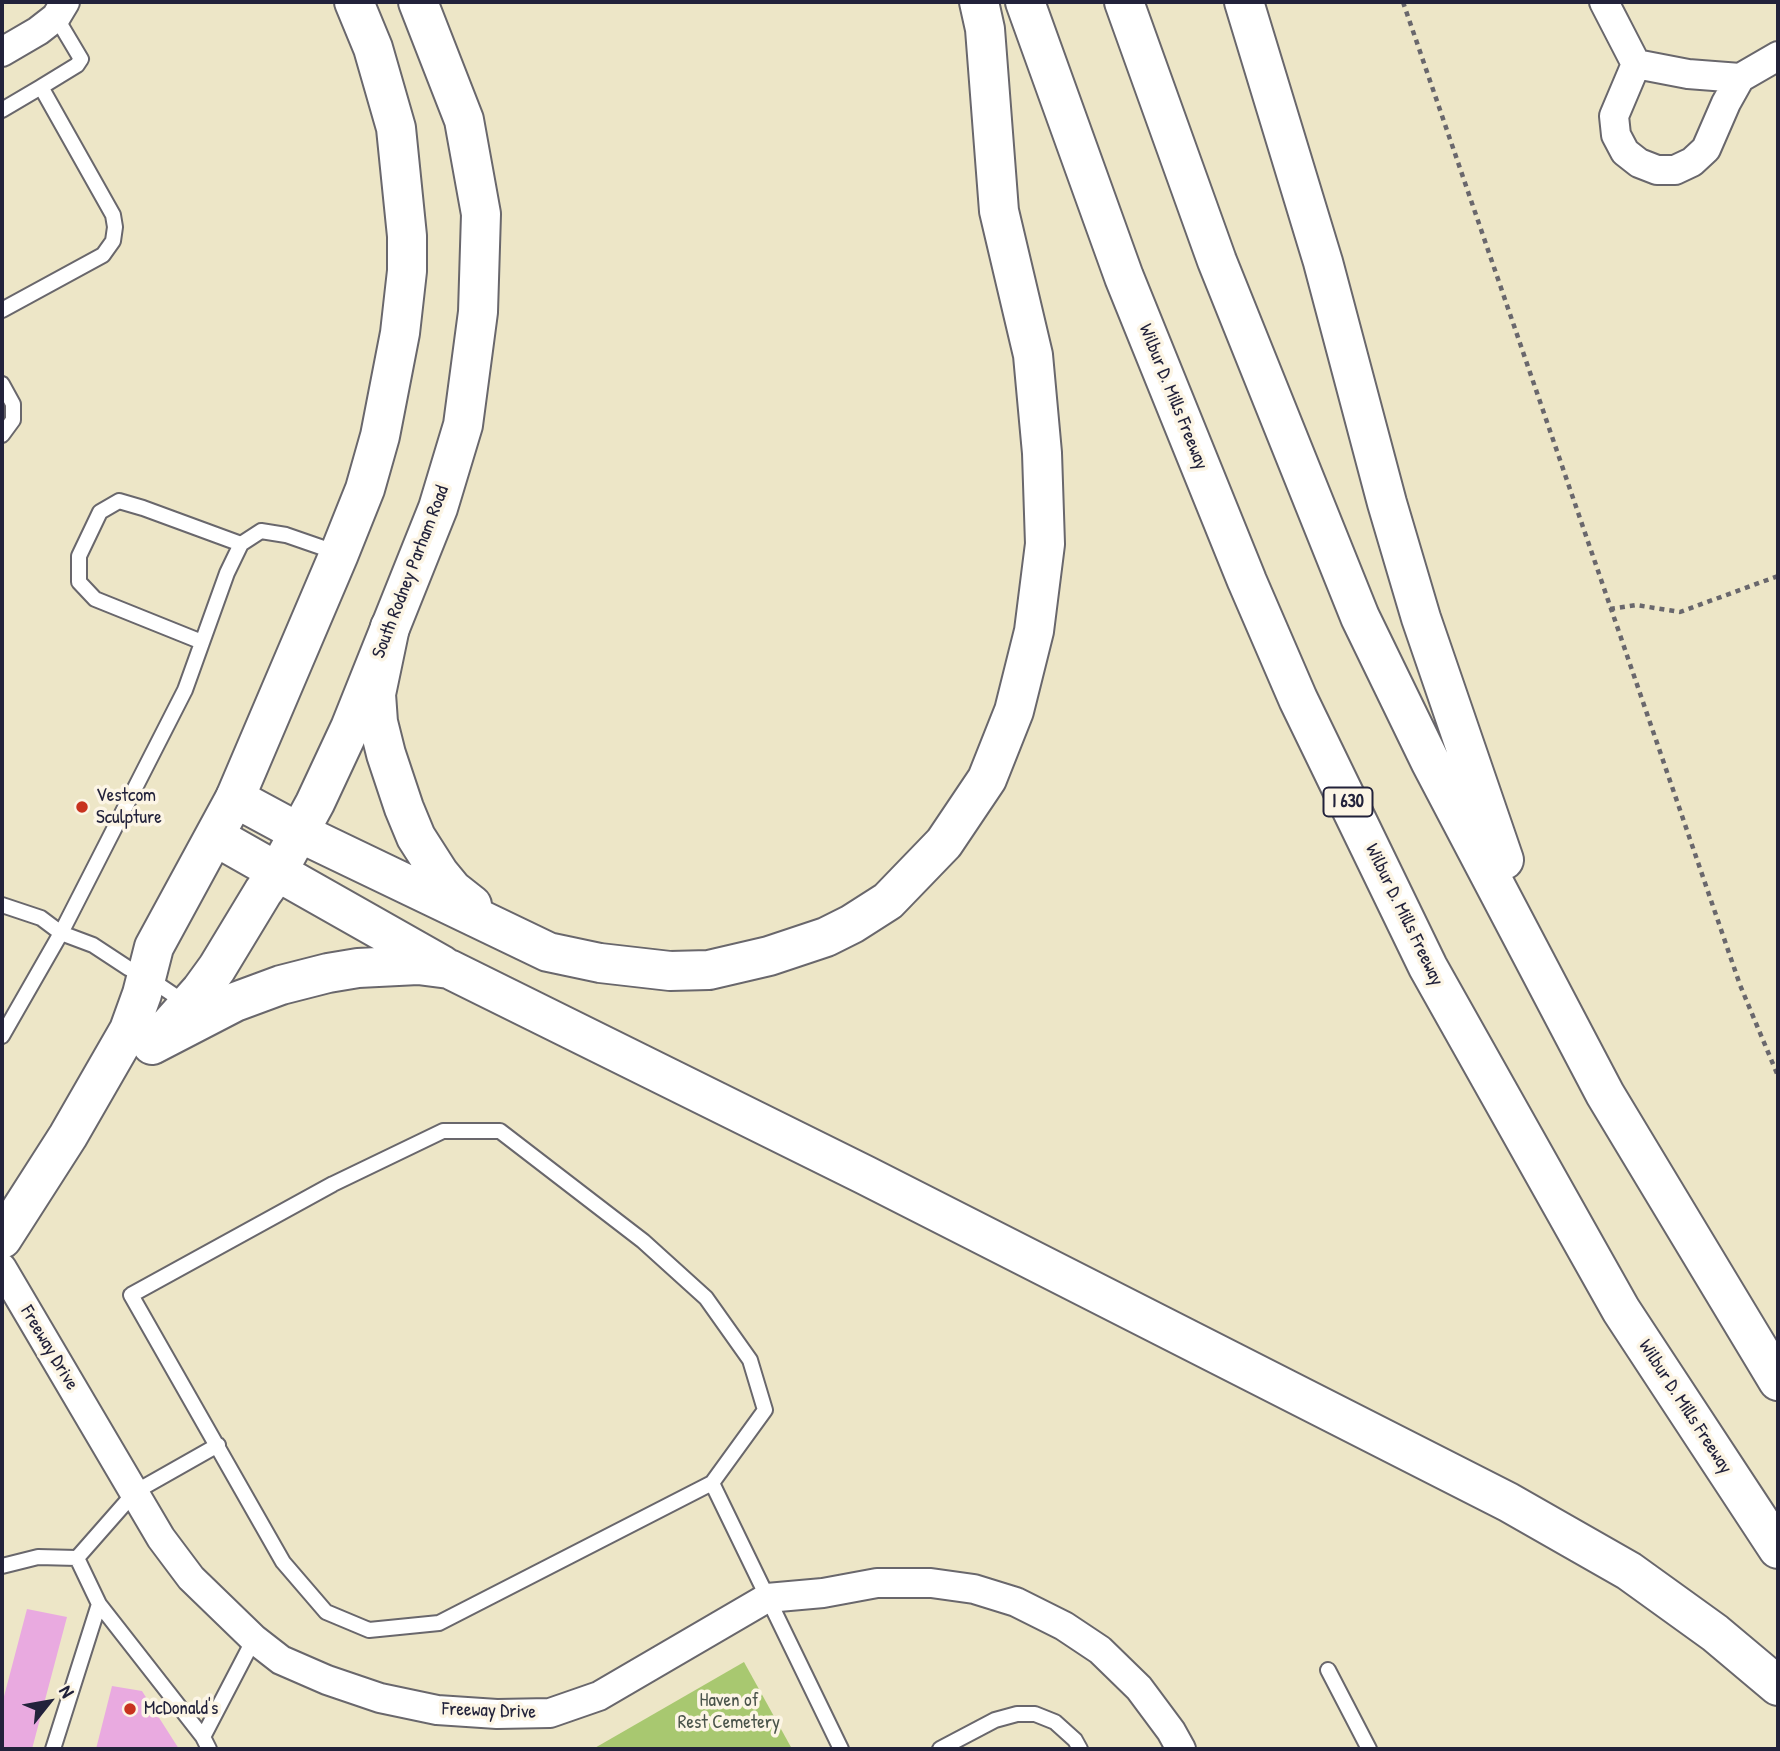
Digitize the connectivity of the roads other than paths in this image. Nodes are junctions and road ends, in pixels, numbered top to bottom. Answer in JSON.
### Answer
{"nodes":[{"id":1,"x":354,"y":2,"type":"edge"},
{"id":2,"x":418,"y":2,"type":"edge"},
{"id":3,"x":979,"y":2,"type":"edge"},
{"id":4,"x":1025,"y":2,"type":"edge"},
{"id":5,"x":1124,"y":2,"type":"edge"},
{"id":6,"x":1244,"y":2,"type":"edge"},
{"id":7,"x":1604,"y":2,"type":"edge"},
{"id":8,"x":60,"y":9,"type":"edge"},
{"id":9,"x":2,"y":52,"type":"edge"},
{"id":10,"x":1778,"y":56,"type":"edge"},
{"id":11,"x":1636,"y":64,"type":"junction"},
{"id":12,"x":1740,"y":78,"type":"junction"},
{"id":13,"x":41,"y":87,"type":"junction"},
{"id":14,"x":2,"y":110,"type":"edge"},
{"id":15,"x":2,"y":310,"type":"edge"},
{"id":16,"x":2,"y":384,"type":"edge"},
{"id":17,"x":2,"y":435,"type":"edge"},
{"id":18,"x":241,"y":544,"type":"junction"},
{"id":19,"x":340,"y":554,"type":"junction"},
{"id":20,"x":390,"y":627,"type":"junction"},
{"id":21,"x":202,"y":642,"type":"junction"},
{"id":22,"x":235,"y":798,"type":"junction"},
{"id":23,"x":298,"y":832,"type":"junction"},
{"id":24,"x":216,"y":837,"type":"junction"},
{"id":25,"x":278,"y":871,"type":"junction"},
{"id":26,"x":2,"y":905,"type":"edge"},
{"id":27,"x":61,"y":933,"type":"junction"},
{"id":28,"x":509,"y":935,"type":"junction"},
{"id":29,"x":449,"y":969,"type":"junction"},
{"id":30,"x":147,"y":977,"type":"junction"},
{"id":31,"x":1546,"y":981,"type":"junction"},
{"id":32,"x":188,"y":1004,"type":"junction"},
{"id":33,"x":2,"y":1036,"type":"edge"},
{"id":34,"x":152,"y":1045,"type":"junction"},
{"id":35,"x":110,"y":1065,"type":"junction"},
{"id":36,"x":2,"y":1239,"type":"edge"},
{"id":37,"x":2,"y":1268,"type":"edge"},
{"id":38,"x":1778,"y":1381,"type":"edge"},
{"id":39,"x":218,"y":1445,"type":"junction"},
{"id":40,"x":712,"y":1483,"type":"junction"},
{"id":41,"x":135,"y":1492,"type":"junction"},
{"id":42,"x":1778,"y":1549,"type":"edge"},
{"id":43,"x":77,"y":1558,"type":"junction"},
{"id":44,"x":2,"y":1566,"type":"edge"},
{"id":45,"x":766,"y":1598,"type":"junction"},
{"id":46,"x":99,"y":1604,"type":"junction"},
{"id":47,"x":254,"y":1639,"type":"junction"},
{"id":48,"x":1328,"y":1670,"type":"dead end"},
{"id":49,"x":1778,"y":1686,"type":"edge"},
{"id":50,"x":206,"y":1743,"type":"edge"},
{"id":51,"x":53,"y":1749,"type":"edge"},
{"id":52,"x":841,"y":1749,"type":"edge"},
{"id":53,"x":940,"y":1749,"type":"edge"},
{"id":54,"x":1080,"y":1749,"type":"edge"},
{"id":55,"x":1181,"y":1749,"type":"edge"},
{"id":56,"x":1369,"y":1749,"type":"edge"}],
"edges":[{"from":1,"to":19,"type":"main road"},
{"from":2,"to":20,"type":"main road","name":"South Rodney Parham Road"},
{"from":3,"to":28,"type":"main road"},
{"from":4,"to":42,"type":"main road","name":"Wilbur D. Mills Freeway","number":"I 630"},
{"from":5,"to":31,"type":"main road"},
{"from":6,"to":31,"type":"main road"},
{"from":7,"to":11,"type":"street"},
{"from":8,"to":9,"type":"street"},
{"from":8,"to":13,"type":"lane"},
{"from":10,"to":12,"type":"street"},
{"from":11,"to":12,"type":"street"},
{"from":11,"to":12,"type":"street"},
{"from":13,"to":14,"type":"lane"},
{"from":13,"to":15,"type":"lane"},
{"from":16,"to":17,"type":"lane"},
{"from":18,"to":19,"type":"lane"},
{"from":18,"to":21,"type":"lane"},
{"from":18,"to":21,"type":"lane"},
{"from":19,"to":22,"type":"main road"},
{"from":20,"to":23,"type":"main road","name":"South Rodney Parham Road"},
{"from":20,"to":28,"type":"main road"},
{"from":21,"to":27,"type":"lane"},
{"from":22,"to":23,"type":"main road"},
{"from":22,"to":24,"type":"main road"},
{"from":23,"to":25,"type":"main road","name":"South Rodney Parham Road"},
{"from":23,"to":28,"type":"main road"},
{"from":24,"to":25,"type":"main road"},
{"from":24,"to":30,"type":"main road"},
{"from":25,"to":29,"type":"main road"},
{"from":25,"to":32,"type":"main road","name":"South Rodney Parham Road"},
{"from":26,"to":27,"type":"lane"},
{"from":27,"to":30,"type":"lane"},
{"from":27,"to":33,"type":"lane"},
{"from":29,"to":34,"type":"main road"},
{"from":29,"to":49,"type":"main road"},
{"from":30,"to":32,"type":"lane"},
{"from":30,"to":35,"type":"main road"},
{"from":31,"to":38,"type":"main road"},
{"from":32,"to":34,"type":"main road","name":"South Rodney Parham Road"},
{"from":34,"to":35,"type":"main road","name":"South Rodney Parham Road"},
{"from":35,"to":36,"type":"main road"},
{"from":37,"to":41,"type":"street","name":"Freeway Drive"},
{"from":39,"to":40,"type":"lane"},
{"from":39,"to":40,"type":"lane"},
{"from":39,"to":41,"type":"lane"},
{"from":40,"to":45,"type":"lane"},
{"from":41,"to":43,"type":"lane"},
{"from":41,"to":47,"type":"street","name":"Freeway Drive"},
{"from":43,"to":44,"type":"lane"},
{"from":43,"to":46,"type":"lane"},
{"from":45,"to":47,"type":"street","name":"Freeway Drive"},
{"from":45,"to":52,"type":"lane"},
{"from":45,"to":55,"type":"street","name":"Freeway Drive"},
{"from":46,"to":50,"type":"lane"},
{"from":46,"to":51,"type":"lane"},
{"from":47,"to":50,"type":"lane"},
{"from":48,"to":56,"type":"lane"},
{"from":53,"to":54,"type":"lane"}]}
